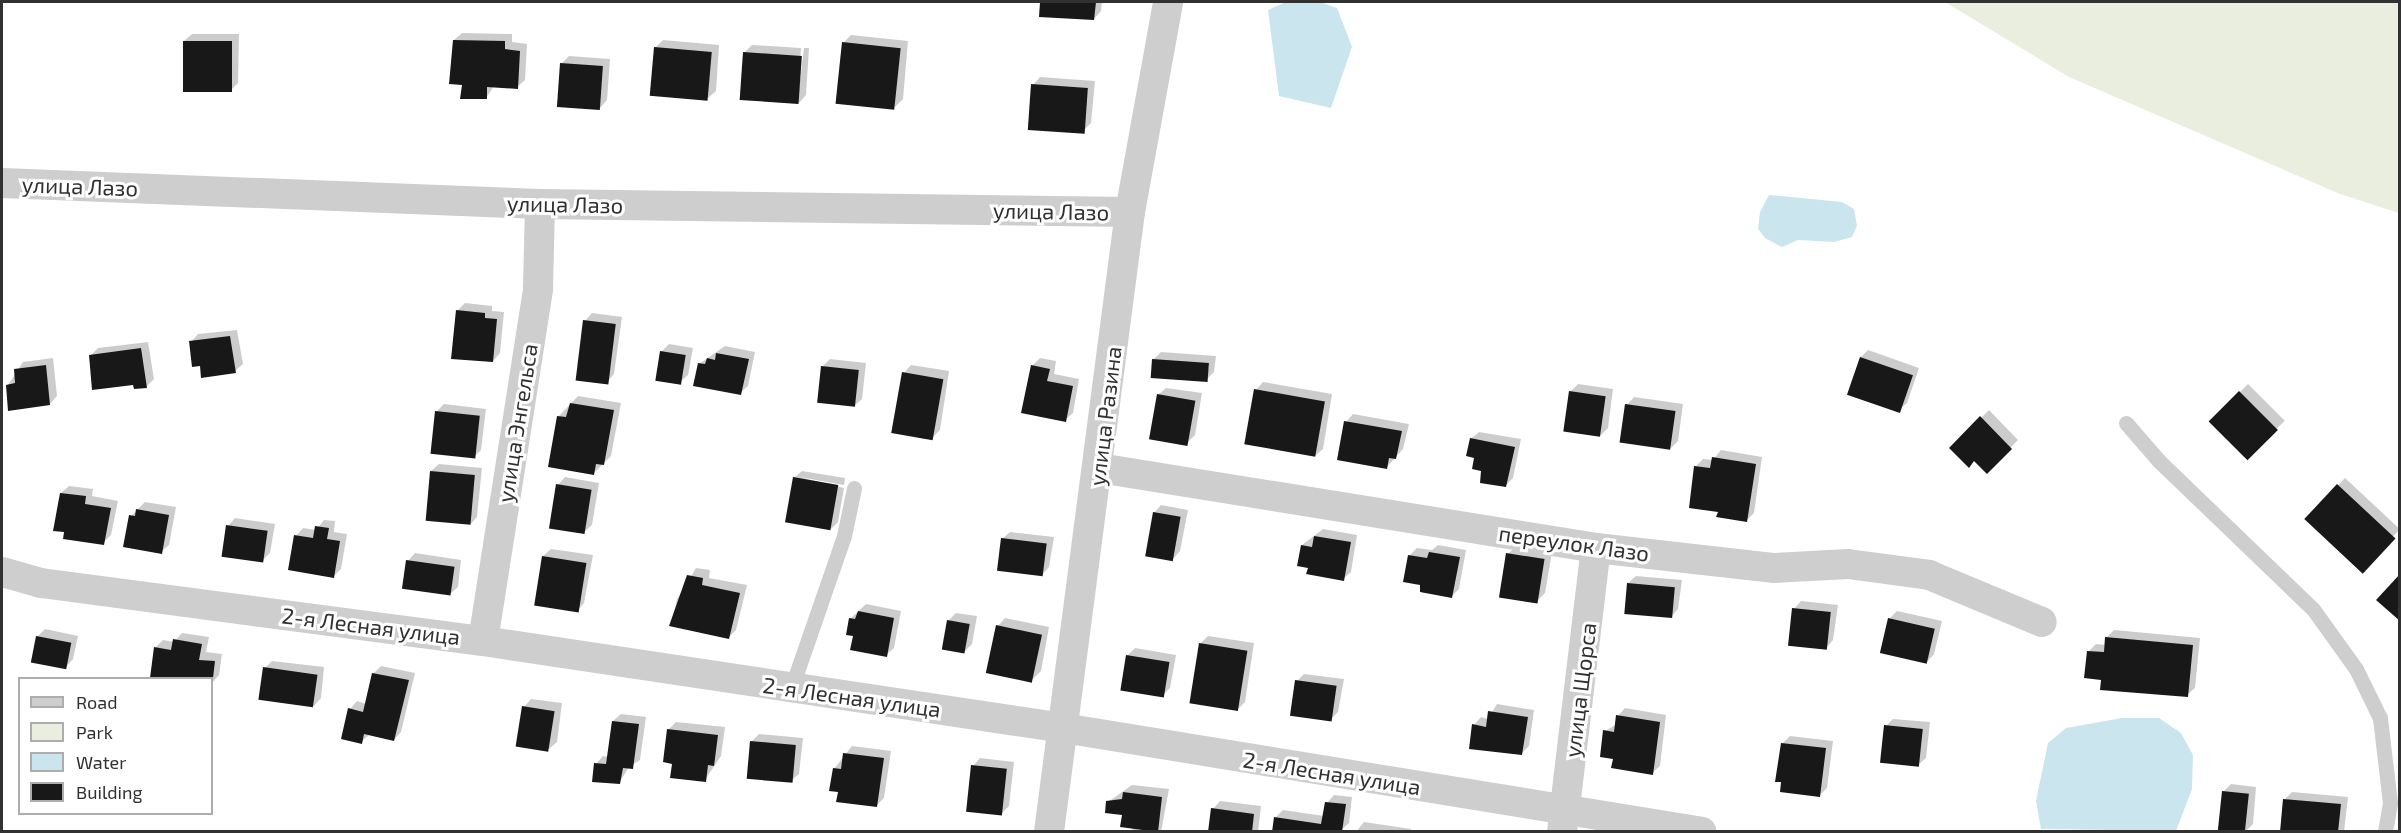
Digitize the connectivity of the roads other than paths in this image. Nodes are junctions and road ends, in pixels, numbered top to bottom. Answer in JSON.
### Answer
{"nodes":[{"id":1,"x":1168,"y":2,"type":"edge"},
{"id":2,"x":2,"y":183,"type":"edge"},
{"id":3,"x":540,"y":204,"type":"junction"},
{"id":4,"x":1130,"y":212,"type":"junction"},
{"id":5,"x":2126,"y":423,"type":"dead end"},
{"id":6,"x":1099,"y":468,"type":"junction"},
{"id":7,"x":854,"y":488,"type":"dead end"},
{"id":8,"x":1596,"y":548,"type":"junction"},
{"id":9,"x":2,"y":572,"type":"edge"},
{"id":10,"x":2042,"y":622,"type":"dead end"},
{"id":11,"x":483,"y":641,"type":"junction"},
{"id":12,"x":791,"y":689,"type":"junction"},
{"id":13,"x":1063,"y":728,"type":"junction"},
{"id":14,"x":1564,"y":821,"type":"edge"},
{"id":15,"x":1049,"y":831,"type":"edge"},
{"id":16,"x":1702,"y":831,"type":"edge"},
{"id":17,"x":2385,"y":831,"type":"edge"}],
"edges":[{"from":1,"to":4,"type":"street","name":"улица Разина"},
{"from":2,"to":3,"type":"street","name":"улица Лазо"},
{"from":3,"to":4,"type":"street","name":"улица Лазо"},
{"from":3,"to":11,"type":"street","name":"улица Энгельса"},
{"from":4,"to":6,"type":"street","name":"улица Разина"},
{"from":5,"to":17,"type":"lane"},
{"from":6,"to":8,"type":"street","name":"переулок Лазо"},
{"from":6,"to":13,"type":"street","name":"улица Разина"},
{"from":7,"to":12,"type":"lane"},
{"from":8,"to":10,"type":"street","name":"переулок Лазо"},
{"from":8,"to":14,"type":"street","name":"улица Щорса"},
{"from":9,"to":11,"type":"street","name":"2-я Лесная улица"},
{"from":11,"to":12,"type":"street","name":"2-я Лесная улица"},
{"from":12,"to":13,"type":"street","name":"2-я Лесная улица"},
{"from":13,"to":14,"type":"street","name":"2-я Лесная улица"},
{"from":13,"to":15,"type":"street","name":"улица Разина"},
{"from":14,"to":16,"type":"street","name":"2-я Лесная улица"}]}
